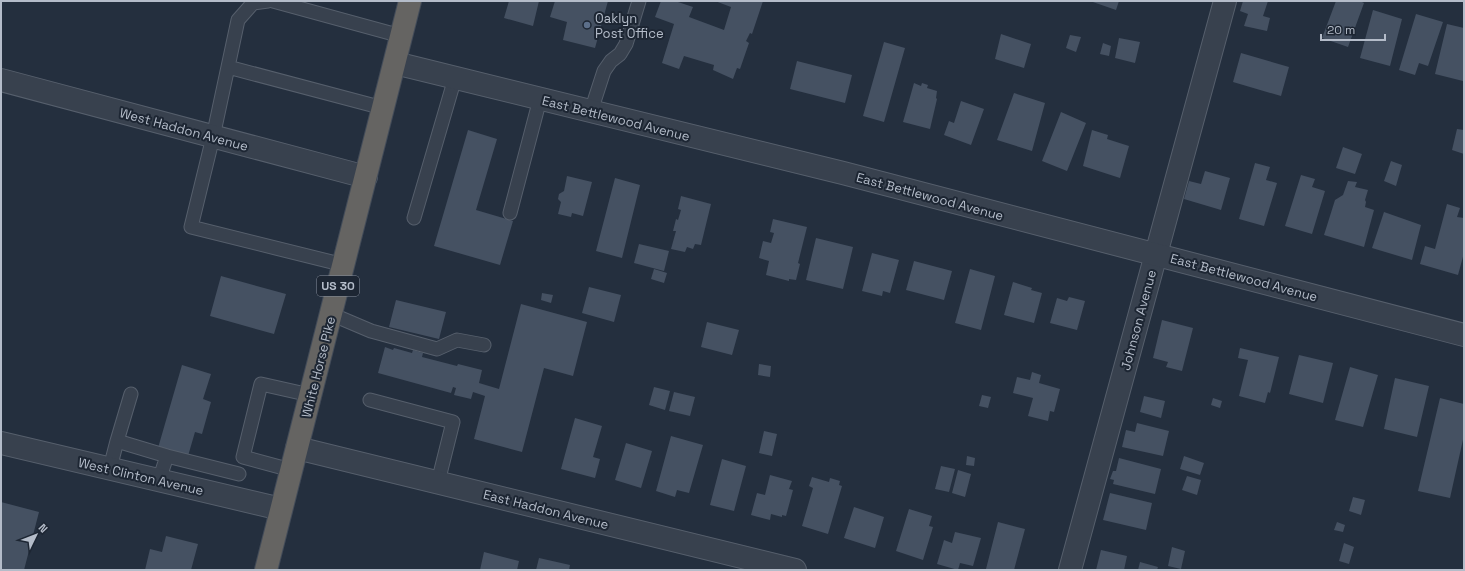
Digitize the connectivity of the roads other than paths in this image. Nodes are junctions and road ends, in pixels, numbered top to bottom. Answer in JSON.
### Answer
{"nodes":[{"id":1,"x":268,"y":1,"type":"edge"},
{"id":2,"x":273,"y":1,"type":"edge"},
{"id":3,"x":410,"y":1,"type":"edge"},
{"id":4,"x":639,"y":1,"type":"edge"},
{"id":5,"x":1225,"y":1,"type":"edge"},
{"id":6,"x":402,"y":36,"type":"junction"},
{"id":7,"x":395,"y":63,"type":"junction"},
{"id":8,"x":228,"y":67,"type":"junction"},
{"id":9,"x":455,"y":78,"type":"junction"},
{"id":10,"x":1,"y":80,"type":"edge"},
{"id":11,"x":540,"y":99,"type":"junction"},
{"id":12,"x":383,"y":108,"type":"junction"},
{"id":13,"x":591,"y":112,"type":"junction"},
{"id":14,"x":213,"y":137,"type":"junction"},
{"id":15,"x":366,"y":177,"type":"junction"},
{"id":16,"x":510,"y":213,"type":"dead end"},
{"id":17,"x":414,"y":218,"type":"dead end"},
{"id":18,"x":1156,"y":254,"type":"junction"},
{"id":19,"x":344,"y":265,"type":"junction"},
{"id":20,"x":331,"y":314,"type":"junction"},
{"id":21,"x":1464,"y":335,"type":"edge"},
{"id":22,"x":484,"y":345,"type":"dead end"},
{"id":23,"x":131,"y":394,"type":"dead end"},
{"id":24,"x":310,"y":396,"type":"junction"},
{"id":25,"x":370,"y":400,"type":"dead end"},
{"id":26,"x":117,"y":441,"type":"junction"},
{"id":27,"x":1,"y":443,"type":"edge"},
{"id":28,"x":297,"y":448,"type":"junction"},
{"id":29,"x":166,"y":456,"type":"junction"},
{"id":30,"x":243,"y":457,"type":"junction"},
{"id":31,"x":110,"y":468,"type":"junction"},
{"id":32,"x":291,"y":470,"type":"junction"},
{"id":33,"x":239,"y":474,"type":"junction"},
{"id":34,"x":159,"y":480,"type":"junction"},
{"id":35,"x":438,"y":482,"type":"junction"},
{"id":36,"x":232,"y":497,"type":"junction"},
{"id":37,"x":281,"y":509,"type":"junction"},
{"id":38,"x":266,"y":570,"type":"edge"},
{"id":39,"x":794,"y":570,"type":"edge"},
{"id":40,"x":1070,"y":570,"type":"edge"}],
"edges":[{"from":1,"to":8,"type":"lane"},
{"from":2,"to":6,"type":"lane"},
{"from":3,"to":6,"type":"highway","name":"White Horse Pike","number":"US 30"},
{"from":4,"to":13,"type":"lane"},
{"from":5,"to":18,"type":"street","name":"Johnson Avenue"},
{"from":6,"to":7,"type":"highway","name":"White Horse Pike","number":"US 30"},
{"from":7,"to":9,"type":"street","name":"East Bettlewood Avenue"},
{"from":7,"to":12,"type":"highway","name":"White Horse Pike","number":"US 30"},
{"from":8,"to":12,"type":"lane"},
{"from":8,"to":14,"type":"lane"},
{"from":9,"to":11,"type":"street","name":"East Bettlewood Avenue"},
{"from":9,"to":17,"type":"lane"},
{"from":10,"to":14,"type":"street","name":"West Haddon Avenue"},
{"from":11,"to":13,"type":"street","name":"East Bettlewood Avenue"},
{"from":11,"to":16,"type":"lane"},
{"from":12,"to":15,"type":"highway","name":"White Horse Pike","number":"US 30"},
{"from":13,"to":18,"type":"street","name":"East Bettlewood Avenue"},
{"from":14,"to":15,"type":"street","name":"West Haddon Avenue"},
{"from":14,"to":19,"type":"lane"},
{"from":15,"to":19,"type":"highway","name":"White Horse Pike","number":"US 30"},
{"from":18,"to":21,"type":"street","name":"East Bettlewood Avenue"},
{"from":18,"to":40,"type":"street","name":"Johnson Avenue"},
{"from":19,"to":20,"type":"highway","name":"White Horse Pike","number":"US 30"},
{"from":20,"to":22,"type":"lane"},
{"from":20,"to":24,"type":"highway","name":"White Horse Pike","number":"US 30"},
{"from":23,"to":26,"type":"lane"},
{"from":24,"to":28,"type":"highway","name":"White Horse Pike","number":"US 30"},
{"from":24,"to":30,"type":"lane"},
{"from":25,"to":35,"type":"lane"},
{"from":26,"to":29,"type":"lane"},
{"from":26,"to":31,"type":"lane"},
{"from":27,"to":31,"type":"street","name":"West Clinton Avenue"},
{"from":28,"to":32,"type":"highway","name":"White Horse Pike","number":"US 30"},
{"from":28,"to":35,"type":"street","name":"East Haddon Avenue"},
{"from":29,"to":33,"type":"lane"},
{"from":29,"to":34,"type":"lane"},
{"from":30,"to":32,"type":"lane"},
{"from":30,"to":33,"type":"lane"},
{"from":31,"to":34,"type":"street","name":"West Clinton Avenue"},
{"from":32,"to":37,"type":"highway","name":"White Horse Pike","number":"US 30"},
{"from":33,"to":36,"type":"lane"},
{"from":34,"to":36,"type":"street","name":"West Clinton Avenue"},
{"from":35,"to":39,"type":"street","name":"East Haddon Avenue"},
{"from":36,"to":37,"type":"street","name":"West Clinton Avenue"},
{"from":37,"to":38,"type":"highway","name":"White Horse Pike","number":"US 30"}]}
